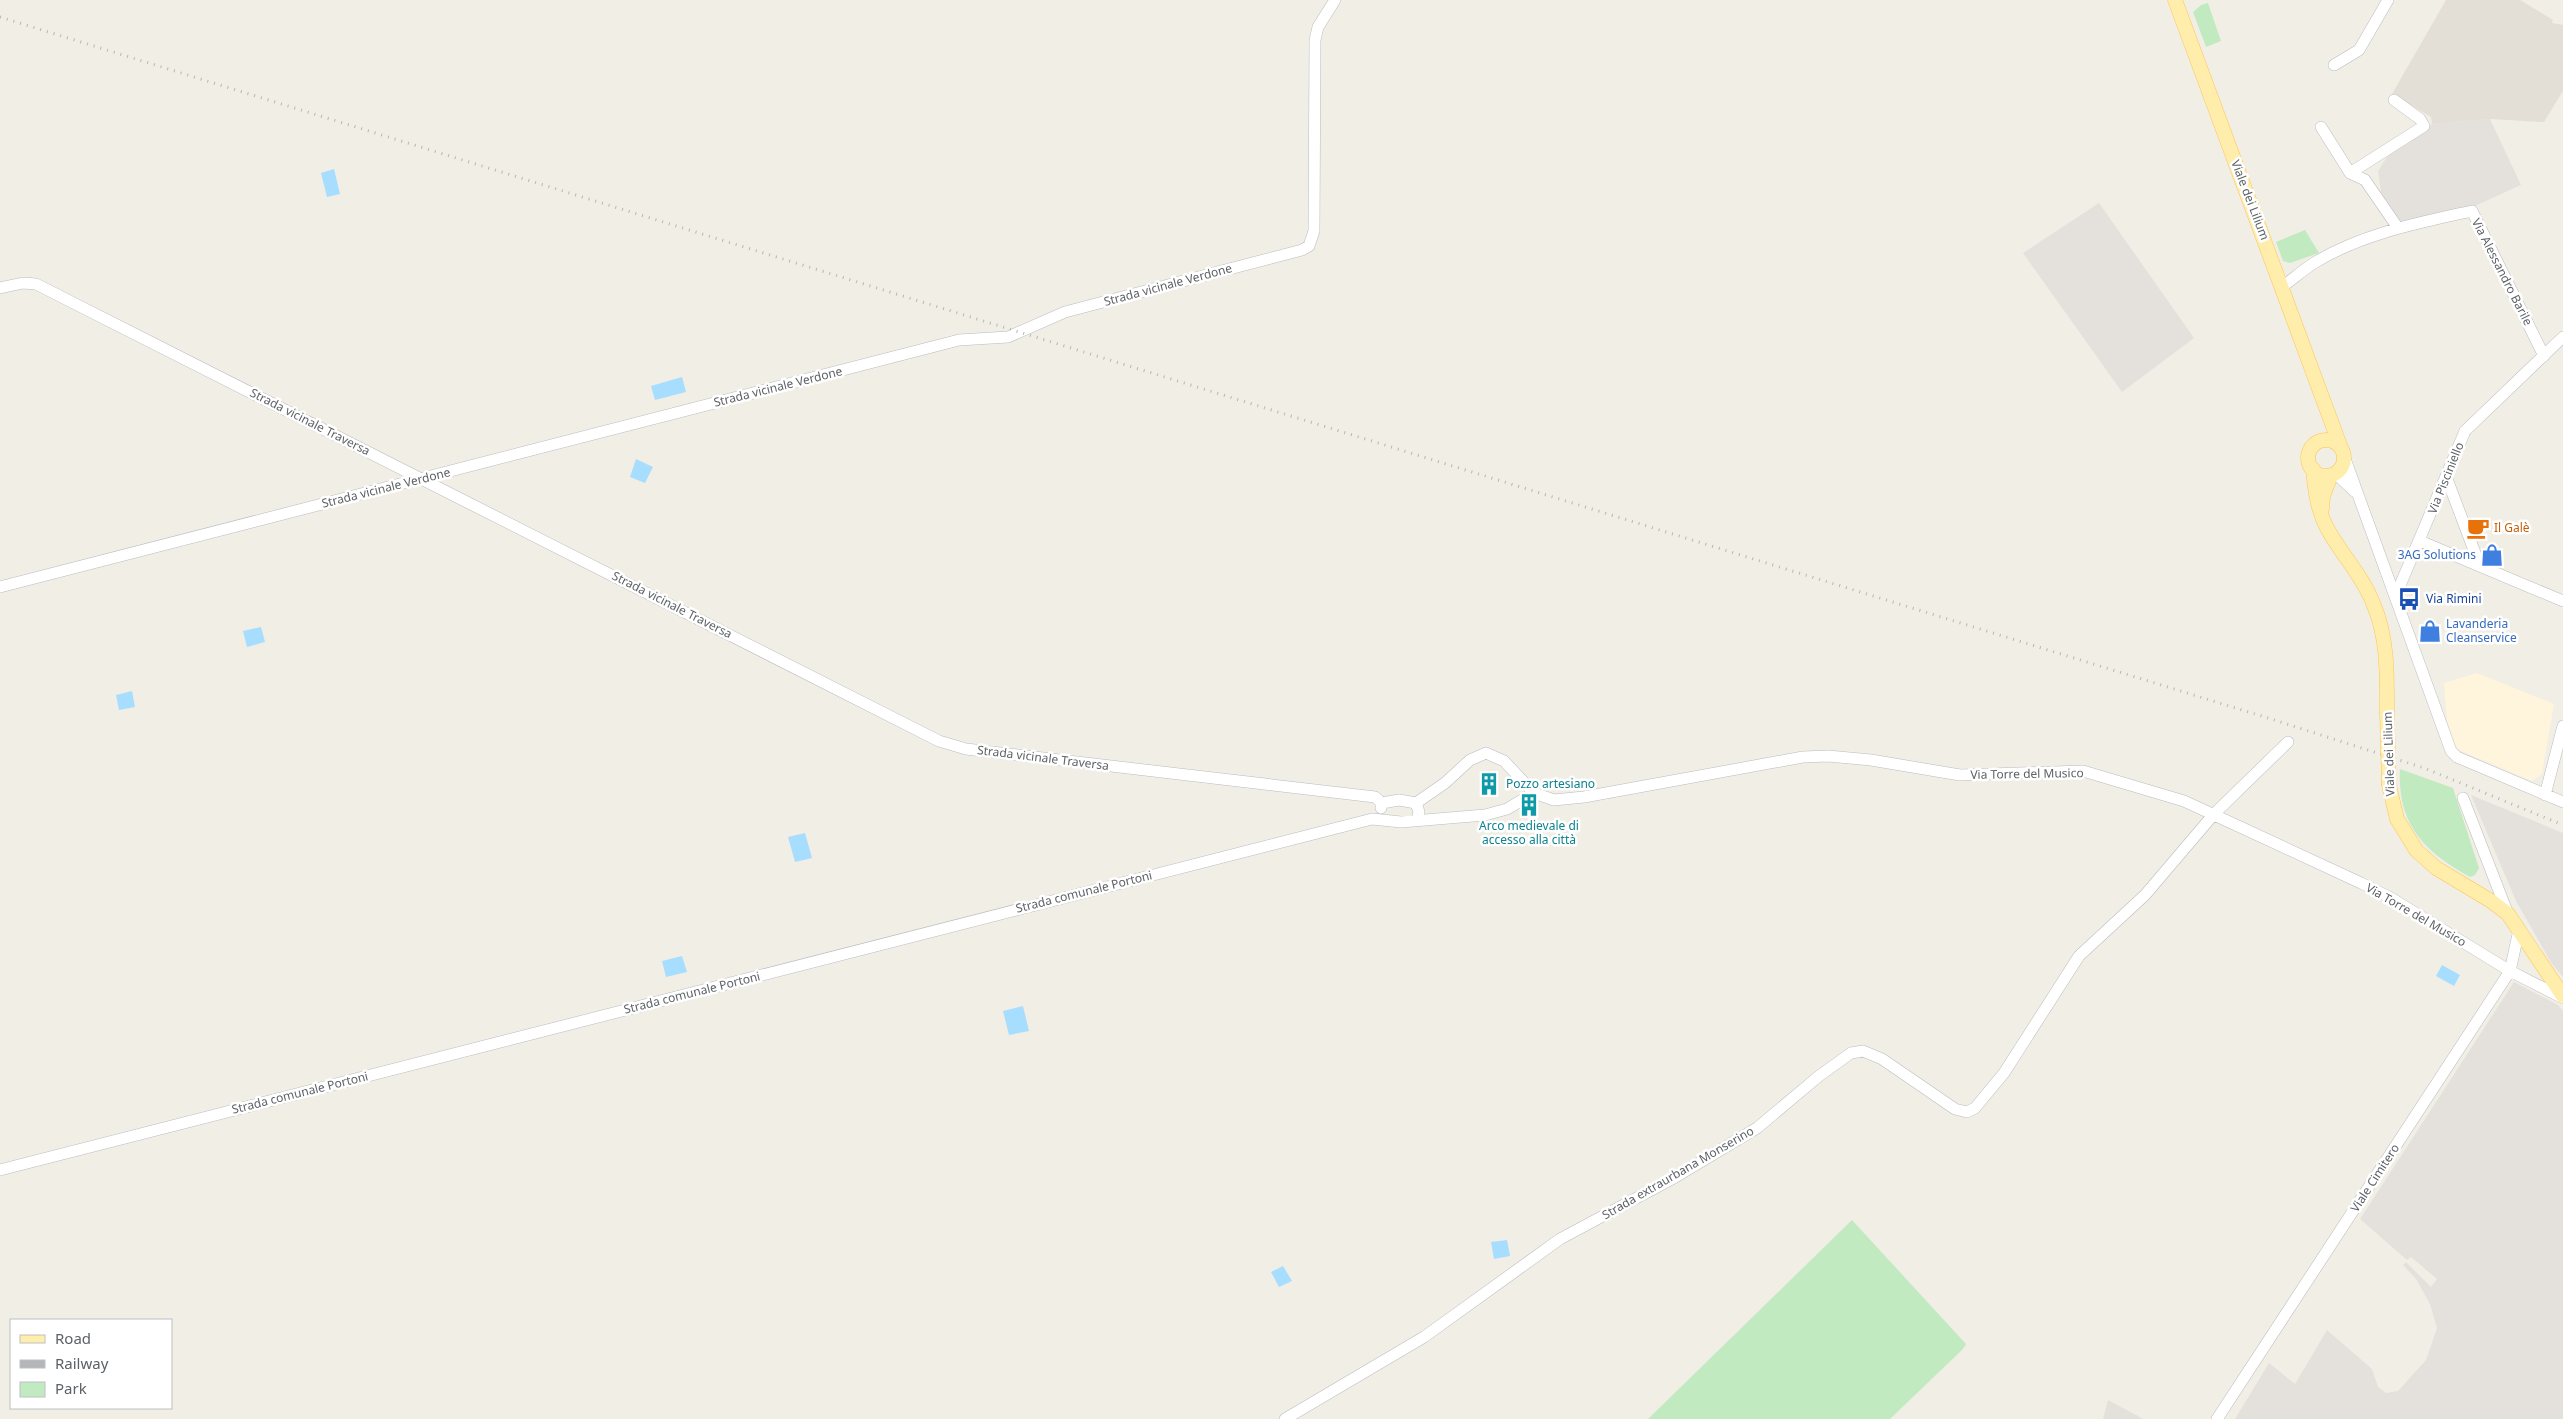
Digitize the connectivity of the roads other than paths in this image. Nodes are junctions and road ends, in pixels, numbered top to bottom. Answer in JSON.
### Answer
{"nodes":[{"id":1,"x":1335,"y":0,"type":"edge"},
{"id":2,"x":2176,"y":0,"type":"edge"},
{"id":3,"x":2388,"y":0,"type":"edge"},
{"id":4,"x":2334,"y":65,"type":"dead end"},
{"id":5,"x":2394,"y":100,"type":"dead end"},
{"id":6,"x":2321,"y":127,"type":"dead end"},
{"id":7,"x":2350,"y":173,"type":"junction"},
{"id":8,"x":2398,"y":228,"type":"junction"},
{"id":9,"x":2283,"y":286,"type":"junction"},
{"id":10,"x":0,"y":288,"type":"edge"},
{"id":11,"x":2563,"y":336,"type":"edge"},
{"id":12,"x":2544,"y":356,"type":"junction"},
{"id":13,"x":2323,"y":402,"type":"junction"},
{"id":14,"x":2319,"y":441,"type":"junction"},
{"id":15,"x":2342,"y":452,"type":"junction"},
{"id":16,"x":2313,"y":469,"type":"junction"},
{"id":17,"x":2333,"y":474,"type":"junction"},
{"id":18,"x":423,"y":478,"type":"junction"},
{"id":19,"x":2446,"y":479,"type":"junction"},
{"id":20,"x":2365,"y":510,"type":"junction"},
{"id":21,"x":2322,"y":517,"type":"junction"},
{"id":22,"x":2420,"y":542,"type":"junction"},
{"id":23,"x":2480,"y":566,"type":"junction"},
{"id":24,"x":0,"y":587,"type":"edge"},
{"id":25,"x":2396,"y":595,"type":"junction"},
{"id":26,"x":2563,"y":601,"type":"edge"},
{"id":27,"x":2563,"y":726,"type":"edge"},
{"id":28,"x":2288,"y":742,"type":"dead end"},
{"id":29,"x":1534,"y":793,"type":"junction"},
{"id":30,"x":2546,"y":794,"type":"junction"},
{"id":31,"x":2463,"y":798,"type":"dead end"},
{"id":32,"x":2563,"y":802,"type":"edge"},
{"id":33,"x":1382,"y":803,"type":"junction"},
{"id":34,"x":1416,"y":803,"type":"junction"},
{"id":35,"x":2214,"y":814,"type":"junction"},
{"id":36,"x":1384,"y":819,"type":"junction"},
{"id":37,"x":1417,"y":820,"type":"junction"},
{"id":38,"x":2508,"y":914,"type":"junction"},
{"id":39,"x":2519,"y":930,"type":"junction"},
{"id":40,"x":2510,"y":971,"type":"junction"},
{"id":41,"x":2563,"y":997,"type":"edge"},
{"id":42,"x":0,"y":1170,"type":"edge"},
{"id":43,"x":1285,"y":1419,"type":"edge"},
{"id":44,"x":2217,"y":1419,"type":"edge"}],
"edges":[{"from":1,"to":18,"type":"street","name":"Strada vicinale Verdone"},
{"from":2,"to":9,"type":"main road","name":"Viale dei Lilium"},
{"from":3,"to":4,"type":"street"},
{"from":5,"to":7,"type":"street"},
{"from":6,"to":7,"type":"street"},
{"from":7,"to":8,"type":"street"},
{"from":8,"to":9,"type":"street","name":"Via Alessandro Barile"},
{"from":8,"to":12,"type":"street","name":"Via Alessandro Barile"},
{"from":9,"to":13,"type":"main road","name":"Viale dei Lilium"},
{"from":10,"to":18,"type":"street","name":"Strada vicinale Traversa"},
{"from":11,"to":12,"type":"street","name":"Via Pisciniello"},
{"from":12,"to":19,"type":"street","name":"Via Pisciniello"},
{"from":13,"to":14,"type":"main road","name":"Viale dei Lilium"},
{"from":13,"to":15,"type":"main road","name":"Viale dei Lilium"},
{"from":14,"to":15,"type":"main road"},
{"from":14,"to":16,"type":"main road","name":"Viale dei Lilium"},
{"from":15,"to":17,"type":"main road"},
{"from":15,"to":20,"type":"street"},
{"from":16,"to":17,"type":"main road"},
{"from":16,"to":21,"type":"main road","name":"Viale dei Lilium"},
{"from":17,"to":20,"type":"street"},
{"from":17,"to":21,"type":"main road"},
{"from":18,"to":24,"type":"street","name":"Strada vicinale Verdone"},
{"from":18,"to":33,"type":"street","name":"Strada vicinale Traversa"},
{"from":19,"to":22,"type":"street","name":"Via Pisciniello"},
{"from":19,"to":23,"type":"street"},
{"from":20,"to":25,"type":"street"},
{"from":21,"to":38,"type":"main road","name":"Viale dei Lilium","bridge":true},
{"from":22,"to":23,"type":"street"},
{"from":22,"to":25,"type":"street","name":"Via Pisciniello"},
{"from":23,"to":26,"type":"street"},
{"from":25,"to":30,"type":"street"},
{"from":27,"to":30,"type":"street"},
{"from":28,"to":35,"type":"street"},
{"from":29,"to":34,"type":"street"},
{"from":29,"to":35,"type":"street","name":"Via Torre del Musico"},
{"from":29,"to":37,"type":"street","name":"Strada comunale Portoni"},
{"from":30,"to":32,"type":"street"},
{"from":31,"to":38,"type":"street"},
{"from":33,"to":34,"type":"street"},
{"from":33,"to":36,"type":"street"},
{"from":34,"to":37,"type":"street"},
{"from":35,"to":40,"type":"street","name":"Via Torre del Musico"},
{"from":35,"to":43,"type":"street","name":"Strada extraurbana Monserino"},
{"from":36,"to":37,"type":"street","name":"Strada comunale Portoni"},
{"from":36,"to":42,"type":"street","name":"Strada comunale Portoni"},
{"from":38,"to":39,"type":"main road","name":"Viale dei Lilium"},
{"from":39,"to":40,"type":"street","name":"Viale Cimitero"},
{"from":39,"to":41,"type":"main road","name":"Viale dei Lilium"},
{"from":40,"to":41,"type":"street","name":"Via Torre del Musico"},
{"from":40,"to":44,"type":"street","name":"Viale Cimitero"}]}
